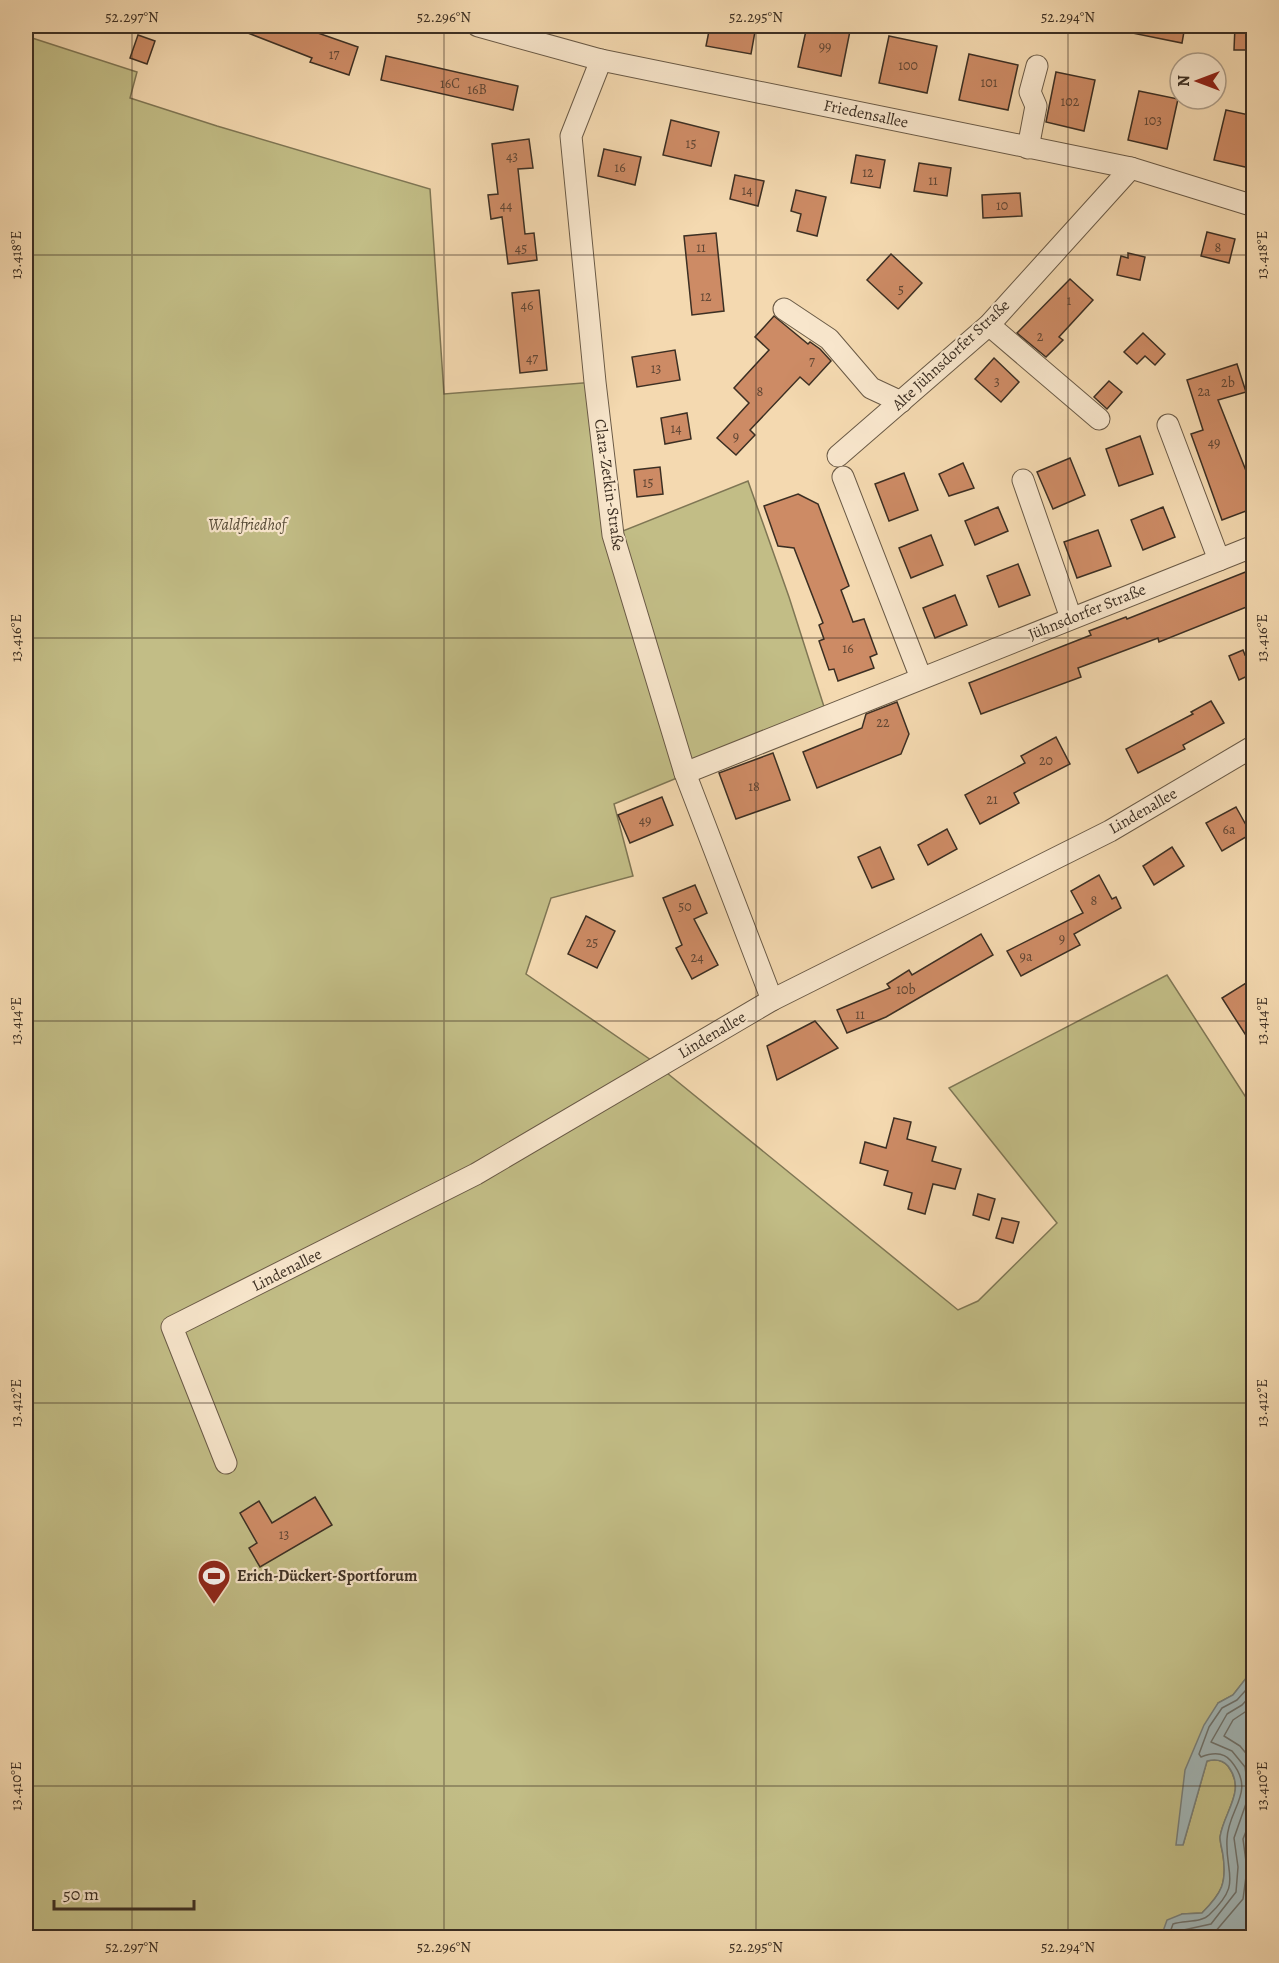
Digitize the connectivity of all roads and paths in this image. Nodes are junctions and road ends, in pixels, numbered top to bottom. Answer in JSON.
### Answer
{"nodes":[{"id":1,"x":478,"y":26,"type":"edge"},
{"id":2,"x":544,"y":34,"type":"edge"},
{"id":3,"x":602,"y":60,"type":"junction"},
{"id":4,"x":1037,"y":66,"type":"dead end"},
{"id":5,"x":1028,"y":148,"type":"junction"},
{"id":6,"x":1131,"y":168,"type":"junction"},
{"id":7,"x":1254,"y":206,"type":"edge"},
{"id":8,"x":784,"y":309,"type":"dead end"},
{"id":9,"x":989,"y":325,"type":"junction"},
{"id":10,"x":901,"y":402,"type":"junction"},
{"id":11,"x":1098,"y":419,"type":"dead end"},
{"id":12,"x":1168,"y":425,"type":"dead end"},
{"id":13,"x":838,"y":456,"type":"dead end"},
{"id":14,"x":843,"y":477,"type":"dead end"},
{"id":15,"x":1023,"y":480,"type":"dead end"},
{"id":16,"x":1254,"y":546,"type":"edge"},
{"id":17,"x":1219,"y":560,"type":"junction"},
{"id":18,"x":1071,"y":618,"type":"junction"},
{"id":19,"x":921,"y":678,"type":"junction"},
{"id":20,"x":1254,"y":746,"type":"edge"},
{"id":21,"x":685,"y":773,"type":"junction"},
{"id":22,"x":772,"y":999,"type":"junction"},
{"id":23,"x":226,"y":1463,"type":"dead end"}],
"edges":[{"from":1,"to":2,"type":"street","name":"Friedensallee"},
{"from":2,"to":3,"type":"street","name":"Friedensallee"},
{"from":3,"to":5,"type":"street","name":"Friedensallee"},
{"from":3,"to":21,"type":"street","name":"Clara-Zetkin-Straße"},
{"from":4,"to":5,"type":"street"},
{"from":5,"to":6,"type":"street","name":"Friedensallee"},
{"from":6,"to":7,"type":"street","name":"Friedensallee"},
{"from":6,"to":9,"type":"street","name":"Alte Jühnsdorfer Straße"},
{"from":8,"to":10,"type":"street"},
{"from":9,"to":10,"type":"street","name":"Alte Jühnsdorfer Straße"},
{"from":9,"to":11,"type":"street"},
{"from":10,"to":13,"type":"street","name":"Alte Jühnsdorfer Straße"},
{"from":12,"to":17,"type":"street"},
{"from":14,"to":19,"type":"street"},
{"from":15,"to":18,"type":"street"},
{"from":16,"to":17,"type":"street","name":"Jühnsdorfer Straße"},
{"from":17,"to":18,"type":"street","name":"Jühnsdorfer Straße"},
{"from":18,"to":19,"type":"street","name":"Jühnsdorfer Straße"},
{"from":19,"to":21,"type":"street","name":"Jühnsdorfer Straße"},
{"from":20,"to":22,"type":"street","name":"Lindenallee"},
{"from":21,"to":22,"type":"street","name":"Clara-Zetkin-Straße"},
{"from":22,"to":23,"type":"street","name":"Lindenallee"}]}
